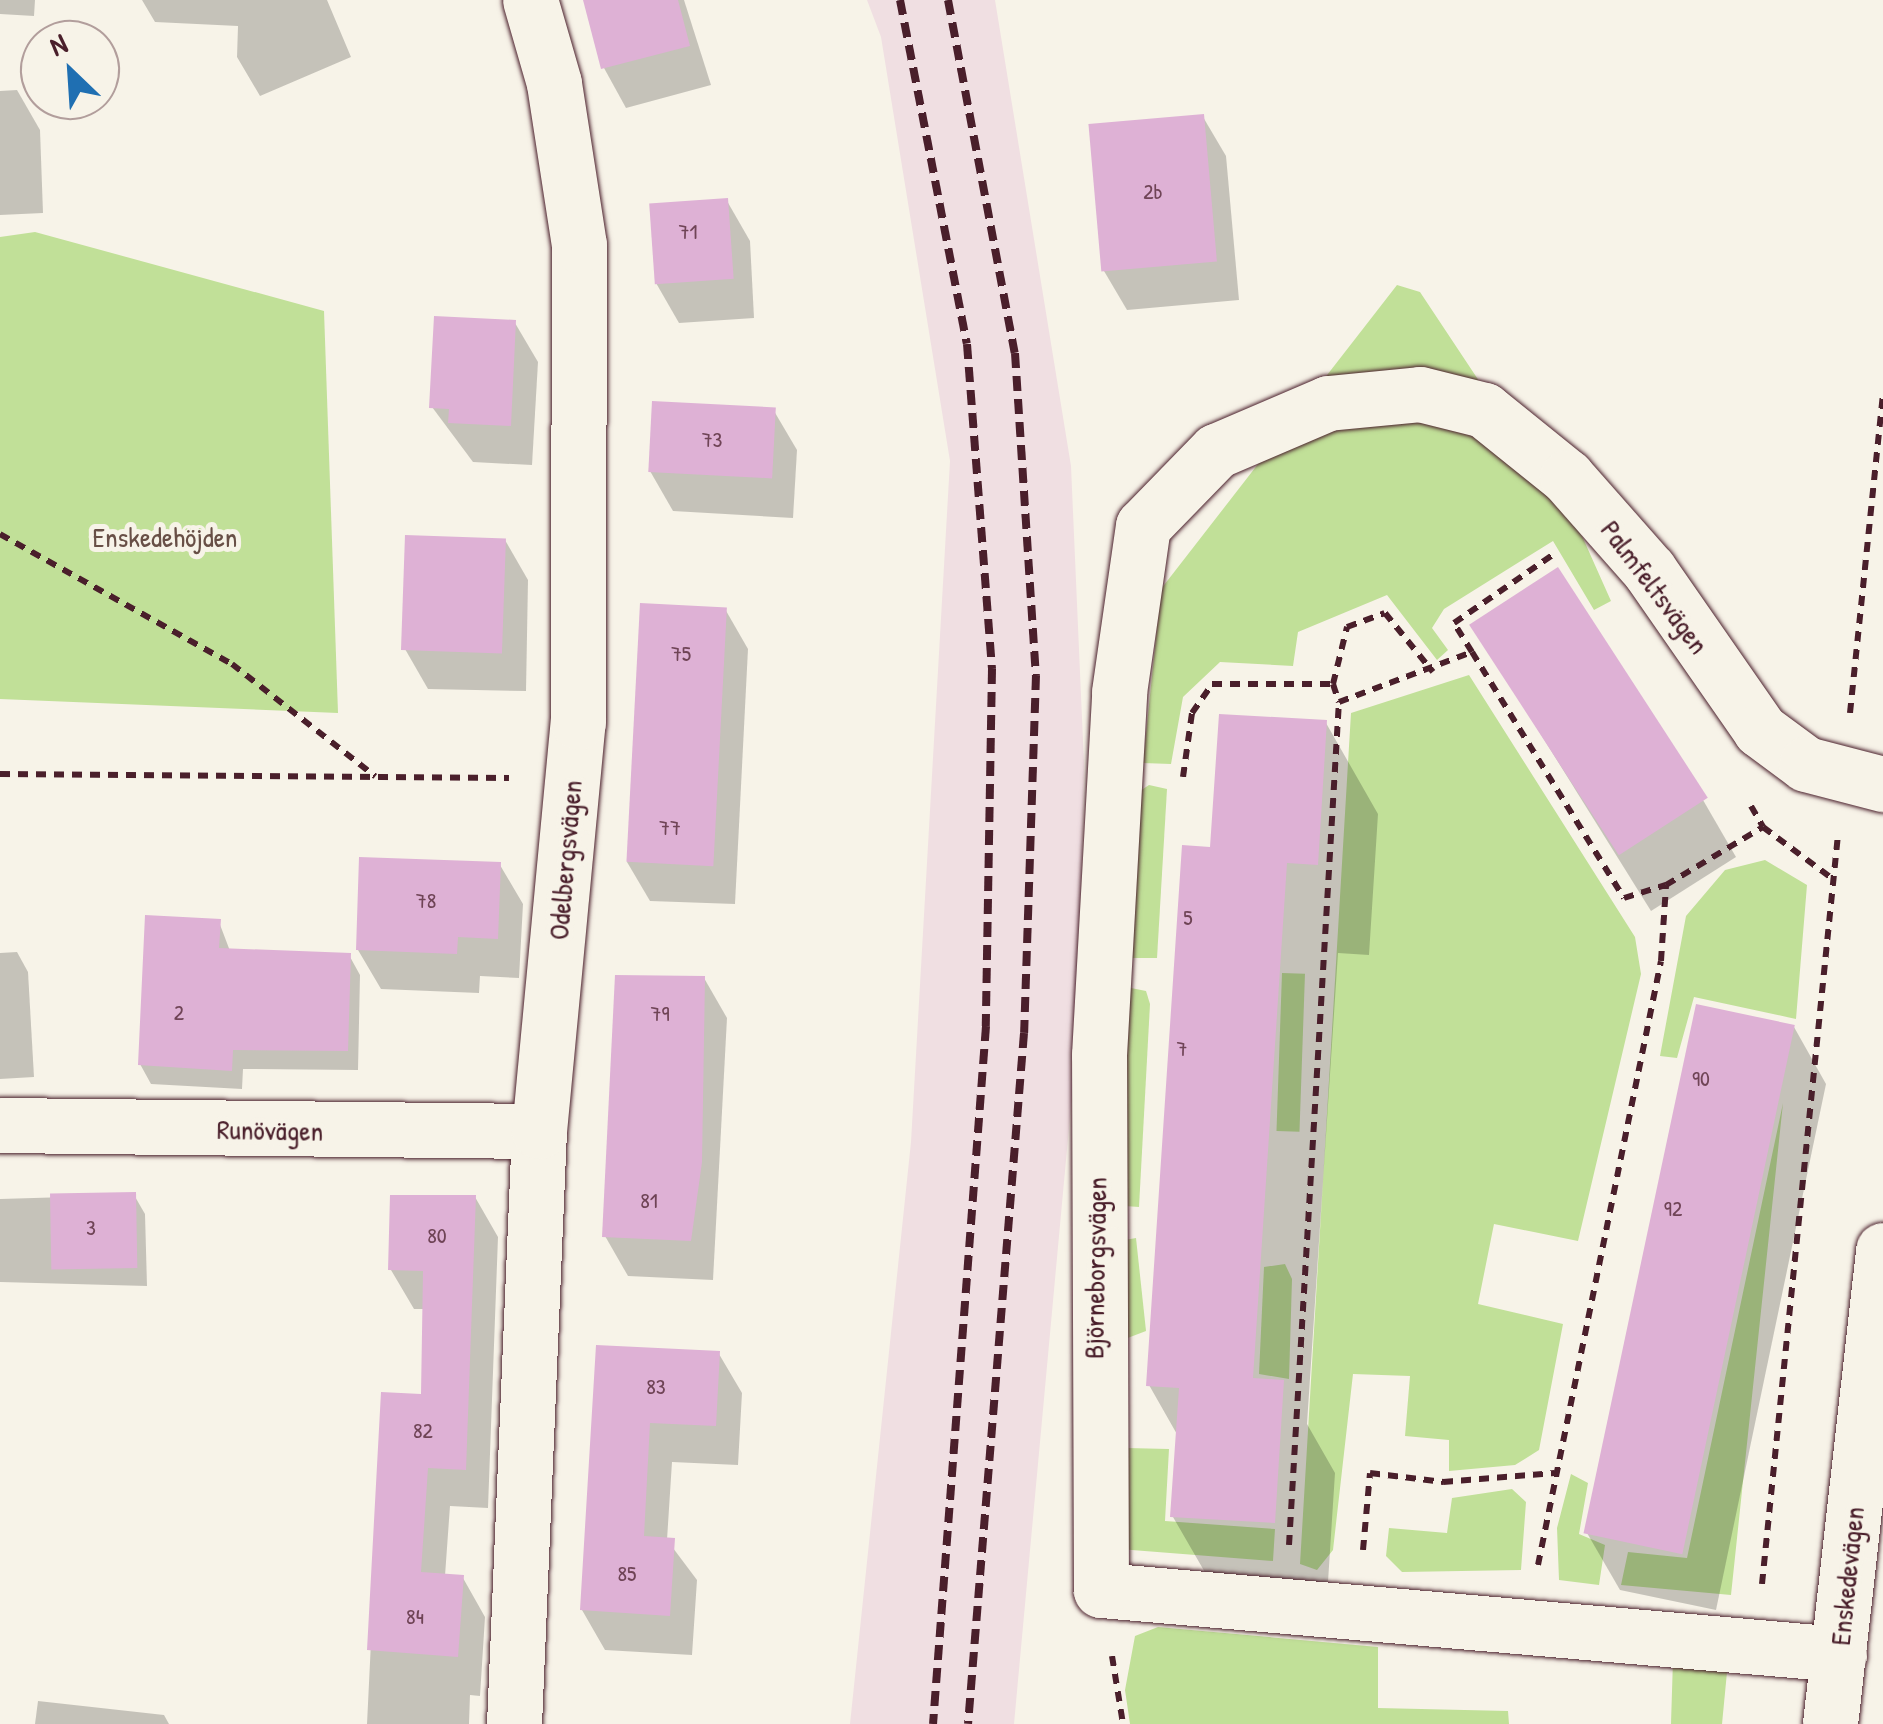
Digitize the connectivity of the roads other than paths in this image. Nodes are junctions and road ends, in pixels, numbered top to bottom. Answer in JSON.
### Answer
{"nodes":[{"id":1,"x":530,"y":0,"type":"edge"},
{"id":2,"x":1420,"y":394,"type":"joint"},
{"id":3,"x":1864,"y":779,"type":"edge"},
{"id":4,"x":0,"y":1126,"type":"edge"},
{"id":5,"x":539,"y":1131,"type":"junction"},
{"id":6,"x":1883,"y":1250,"type":"edge"},
{"id":7,"x":1839,"y":1654,"type":"junction"},
{"id":8,"x":514,"y":1724,"type":"edge"},
{"id":9,"x":1830,"y":1724,"type":"edge"}],
"edges":[{"from":1,"to":5,"type":"street","name":"Odelbergsvägen"},
{"from":2,"to":3,"type":"street","name":"Palmfeltsvägen"},
{"from":2,"to":7,"type":"street","name":"Björneborgsvägen"},
{"from":4,"to":5,"type":"street","name":"Runövägen"},
{"from":5,"to":8,"type":"street","name":"Odelbergsvägen"},
{"from":6,"to":7,"type":"street","name":"Enskedevägen"},
{"from":7,"to":9,"type":"street","name":"Enskedevägen"}]}
